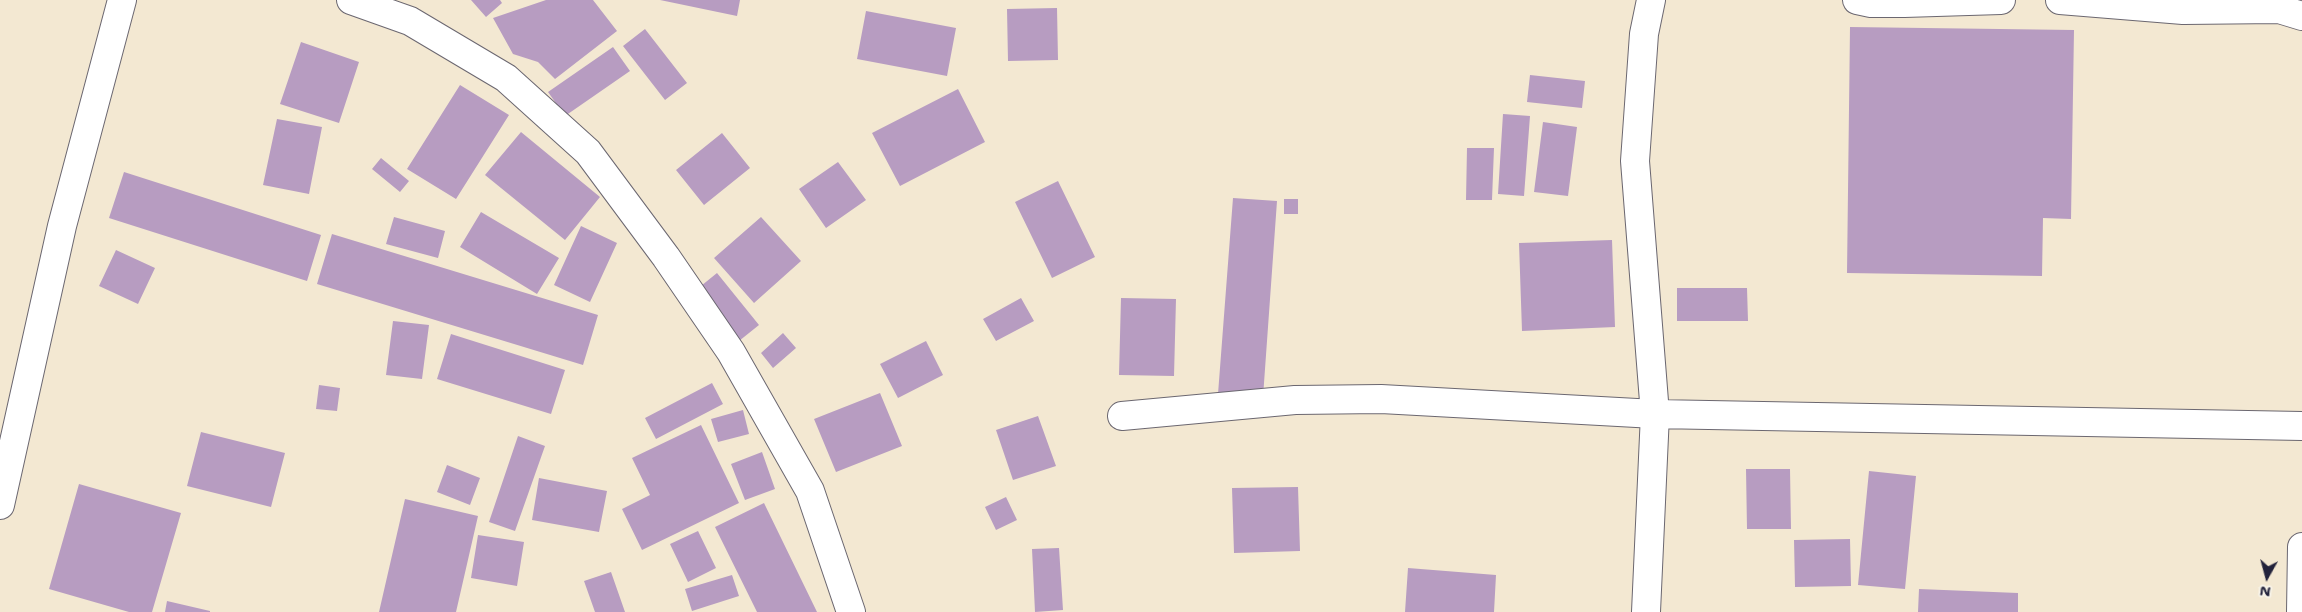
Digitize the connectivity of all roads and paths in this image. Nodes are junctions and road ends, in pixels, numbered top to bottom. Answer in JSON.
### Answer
{"nodes":[{"id":1,"x":122,"y":0,"type":"edge"},
{"id":2,"x":351,"y":0,"type":"edge"},
{"id":3,"x":1651,"y":0,"type":"edge"},
{"id":4,"x":1857,"y":0,"type":"edge"},
{"id":5,"x":2001,"y":0,"type":"edge"},
{"id":6,"x":2060,"y":0,"type":"edge"},
{"id":7,"x":2302,"y":16,"type":"edge"},
{"id":8,"x":1655,"y":414,"type":"junction"},
{"id":9,"x":1122,"y":416,"type":"dead end"},
{"id":10,"x":2302,"y":426,"type":"edge"},
{"id":11,"x":0,"y":505,"type":"edge"},
{"id":12,"x":2302,"y":547,"type":"edge"},
{"id":13,"x":851,"y":612,"type":"edge"},
{"id":14,"x":1646,"y":612,"type":"edge"},
{"id":15,"x":2300,"y":612,"type":"edge"}],
"edges":[{"from":1,"to":11,"type":"street"},
{"from":2,"to":13,"type":"street"},
{"from":3,"to":8,"type":"street"},
{"from":4,"to":5,"type":"street"},
{"from":6,"to":7,"type":"street"},
{"from":8,"to":9,"type":"street"},
{"from":8,"to":10,"type":"street"},
{"from":8,"to":14,"type":"street"},
{"from":12,"to":15,"type":"street"}]}
